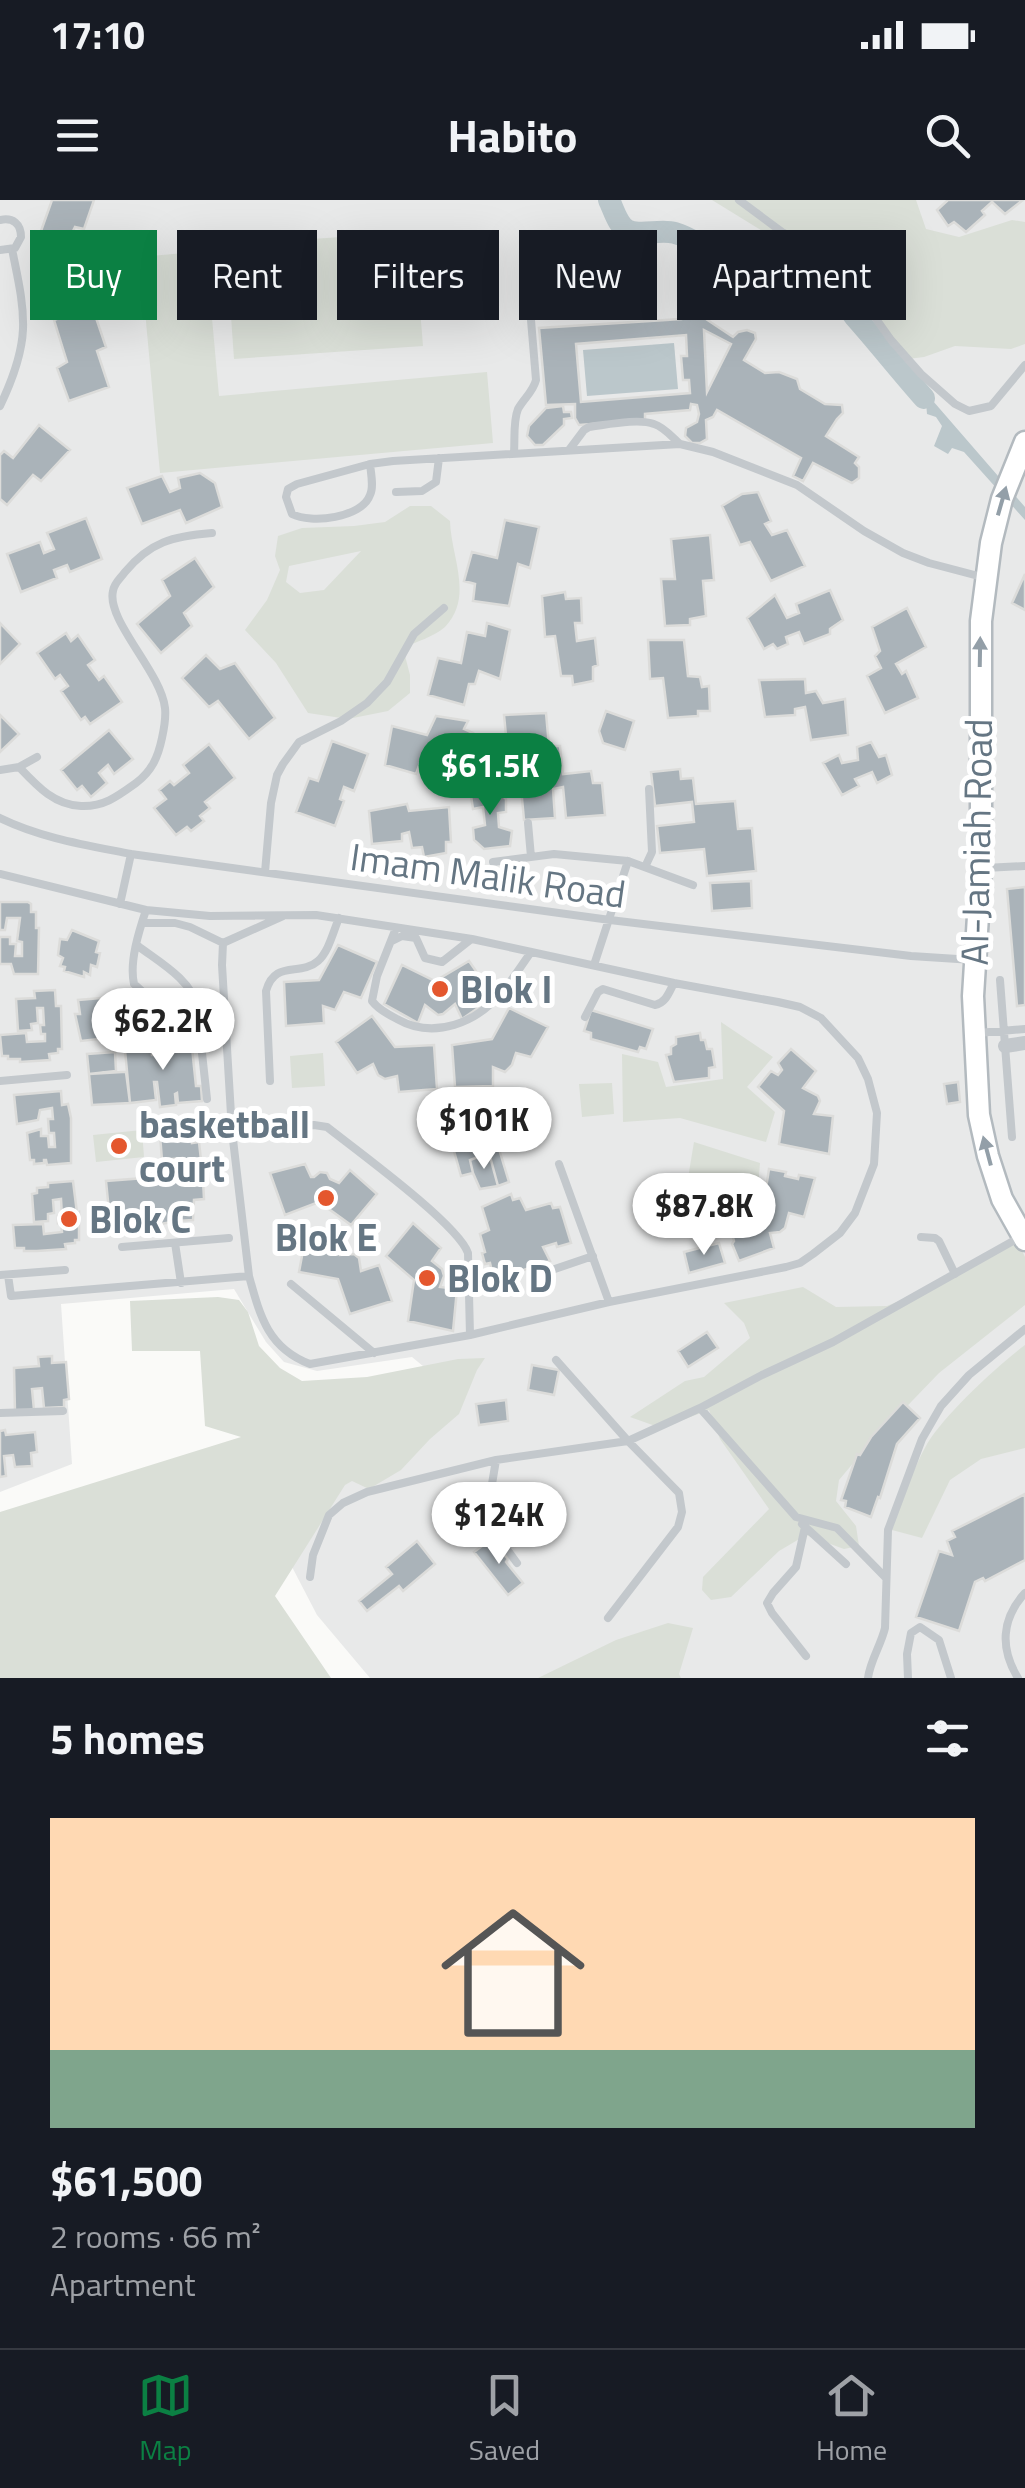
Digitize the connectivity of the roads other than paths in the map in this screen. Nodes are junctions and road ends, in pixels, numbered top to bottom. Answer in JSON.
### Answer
{"nodes":[{"id":1,"x":739,"y":200,"type":"edge"},
{"id":2,"x":0,"y":220,"type":"edge"},
{"id":3,"x":12,"y":249,"type":"junction"},
{"id":4,"x":0,"y":250,"type":"edge"},
{"id":5,"x":531,"y":320,"type":"dead end"},
{"id":6,"x":1025,"y":365,"type":"edge"},
{"id":7,"x":0,"y":406,"type":"edge"},
{"id":8,"x":680,"y":444,"type":"junction"},
{"id":9,"x":569,"y":450,"type":"junction"},
{"id":10,"x":1020,"y":451,"type":"edge"},
{"id":11,"x":514,"y":452,"type":"junction"},
{"id":12,"x":439,"y":458,"type":"junction"},
{"id":13,"x":370,"y":464,"type":"junction"},
{"id":14,"x":396,"y":492,"type":"dead end"},
{"id":15,"x":212,"y":533,"type":"dead end"},
{"id":16,"x":986,"y":578,"type":"junction"},
{"id":17,"x":444,"y":608,"type":"dead end"},
{"id":18,"x":37,"y":756,"type":"dead end"},
{"id":19,"x":19,"y":767,"type":"junction"},
{"id":20,"x":0,"y":770,"type":"edge"},
{"id":21,"x":650,"y":789,"type":"dead end"},
{"id":22,"x":0,"y":818,"type":"edge"},
{"id":23,"x":528,"y":824,"type":"dead end"},
{"id":24,"x":130,"y":854,"type":"junction"},
{"id":25,"x":531,"y":857,"type":"junction"},
{"id":26,"x":628,"y":861,"type":"junction"},
{"id":27,"x":493,"y":862,"type":"dead end"},
{"id":28,"x":1025,"y":866,"type":"edge"},
{"id":29,"x":645,"y":868,"type":"junction"},
{"id":30,"x":981,"y":868,"type":"junction"},
{"id":31,"x":265,"y":872,"type":"junction"},
{"id":32,"x":0,"y":874,"type":"edge"},
{"id":33,"x":693,"y":885,"type":"dead end"},
{"id":34,"x":120,"y":904,"type":"junction"},
{"id":35,"x":146,"y":910,"type":"junction"},
{"id":36,"x":287,"y":914,"type":"junction"},
{"id":37,"x":339,"y":918,"type":"junction"},
{"id":38,"x":610,"y":920,"type":"junction"},
{"id":39,"x":142,"y":923,"type":"junction"},
{"id":40,"x":396,"y":928,"type":"junction"},
{"id":41,"x":472,"y":940,"type":"junction"},
{"id":42,"x":392,"y":941,"type":"junction"},
{"id":43,"x":223,"y":943,"type":"junction"},
{"id":44,"x":138,"y":946,"type":"junction"},
{"id":45,"x":531,"y":952,"type":"junction"},
{"id":46,"x":974,"y":960,"type":"junction"},
{"id":47,"x":594,"y":965,"type":"junction"},
{"id":48,"x":1000,"y":980,"type":"dead end"},
{"id":49,"x":674,"y":983,"type":"junction"},
{"id":50,"x":655,"y":1005,"type":"junction"},
{"id":51,"x":198,"y":1007,"type":"junction"},
{"id":52,"x":584,"y":1017,"type":"dead end"},
{"id":53,"x":650,"y":1018,"type":"dead end"},
{"id":54,"x":1025,"y":1028,"type":"edge"},
{"id":55,"x":974,"y":1034,"type":"junction"},
{"id":56,"x":1004,"y":1038,"type":"junction"},
{"id":57,"x":1025,"y":1043,"type":"edge"},
{"id":58,"x":67,"y":1075,"type":"dead end"},
{"id":59,"x":0,"y":1080,"type":"edge"},
{"id":60,"x":270,"y":1082,"type":"dead end"},
{"id":61,"x":207,"y":1099,"type":"dead end"},
{"id":62,"x":232,"y":1131,"type":"junction"},
{"id":63,"x":1012,"y":1137,"type":"dead end"},
{"id":64,"x":558,"y":1164,"type":"dead end"},
{"id":65,"x":920,"y":1237,"type":"dead end"},
{"id":66,"x":229,"y":1238,"type":"dead end"},
{"id":67,"x":1024,"y":1238,"type":"edge"},
{"id":68,"x":175,"y":1243,"type":"junction"},
{"id":69,"x":122,"y":1247,"type":"dead end"},
{"id":70,"x":593,"y":1256,"type":"junction"},
{"id":71,"x":65,"y":1270,"type":"dead end"},
{"id":72,"x":540,"y":1274,"type":"dead end"},
{"id":73,"x":955,"y":1274,"type":"junction"},
{"id":74,"x":4,"y":1275,"type":"edge"},
{"id":75,"x":249,"y":1276,"type":"junction"},
{"id":76,"x":181,"y":1283,"type":"junction"},
{"id":77,"x":291,"y":1284,"type":"dead end"},
{"id":78,"x":11,"y":1296,"type":"junction"},
{"id":79,"x":0,"y":1298,"type":"edge"},
{"id":80,"x":609,"y":1302,"type":"junction"},
{"id":81,"x":1025,"y":1329,"type":"edge"},
{"id":82,"x":470,"y":1335,"type":"junction"},
{"id":83,"x":374,"y":1352,"type":"junction"},
{"id":84,"x":556,"y":1360,"type":"dead end"},
{"id":85,"x":700,"y":1408,"type":"junction"},
{"id":86,"x":64,"y":1411,"type":"dead end"},
{"id":87,"x":0,"y":1413,"type":"edge"},
{"id":88,"x":628,"y":1441,"type":"junction"},
{"id":89,"x":496,"y":1460,"type":"junction"},
{"id":90,"x":796,"y":1517,"type":"junction"},
{"id":91,"x":805,"y":1527,"type":"junction"},
{"id":92,"x":517,"y":1563,"type":"dead end"},
{"id":93,"x":846,"y":1564,"type":"dead end"},
{"id":94,"x":310,"y":1577,"type":"dead end"},
{"id":95,"x":886,"y":1578,"type":"junction"},
{"id":96,"x":1025,"y":1593,"type":"edge"},
{"id":97,"x":608,"y":1618,"type":"dead end"},
{"id":98,"x":806,"y":1656,"type":"dead end"},
{"id":99,"x":868,"y":1678,"type":"edge"},
{"id":100,"x":908,"y":1678,"type":"edge"},
{"id":101,"x":951,"y":1678,"type":"edge"},
{"id":102,"x":1018,"y":1678,"type":"edge"}],
"edges":[{"from":1,"to":6,"type":"lane"},
{"from":2,"to":3,"type":"lane"},
{"from":3,"to":4,"type":"lane"},
{"from":3,"to":7,"type":"lane"},
{"from":5,"to":11,"type":"lane"},
{"from":8,"to":9,"type":"lane"},
{"from":8,"to":9,"type":"lane"},
{"from":8,"to":16,"type":"lane"},
{"from":9,"to":11,"type":"lane"},
{"from":16,"to":10,"type":"street","name":"Al-Jamiah Road","one_way":true},
{"from":11,"to":12,"type":"lane"},
{"from":12,"to":13,"type":"lane"},
{"from":12,"to":14,"type":"lane"},
{"from":13,"to":13,"type":"lane"},
{"from":15,"to":19,"type":"lane"},
{"from":30,"to":16,"type":"street","name":"Al-Jamiah Road","one_way":true},
{"from":17,"to":31,"type":"lane"},
{"from":18,"to":19,"type":"lane"},
{"from":19,"to":20,"type":"lane"},
{"from":21,"to":29,"type":"lane"},
{"from":22,"to":24,"type":"lane","name":"Imam Malik Road"},
{"from":23,"to":25,"type":"lane"},
{"from":24,"to":31,"type":"lane","name":"Imam Malik Road"},
{"from":24,"to":34,"type":"lane"},
{"from":25,"to":26,"type":"lane"},
{"from":25,"to":27,"type":"lane"},
{"from":26,"to":29,"type":"lane"},
{"from":26,"to":38,"type":"lane"},
{"from":28,"to":30,"type":"lane"},
{"from":29,"to":33,"type":"lane"},
{"from":30,"to":46,"type":"street","name":"Al-Jamiah Road"},
{"from":31,"to":38,"type":"lane","name":"Imam Malik Road"},
{"from":32,"to":34,"type":"lane"},
{"from":34,"to":35,"type":"lane"},
{"from":35,"to":36,"type":"lane"},
{"from":35,"to":39,"type":"lane"},
{"from":36,"to":37,"type":"lane"},
{"from":36,"to":43,"type":"lane"},
{"from":37,"to":40,"type":"lane"},
{"from":37,"to":60,"type":"lane"},
{"from":38,"to":46,"type":"lane","name":"Imam Malik Road"},
{"from":38,"to":47,"type":"lane"},
{"from":39,"to":43,"type":"lane"},
{"from":39,"to":44,"type":"lane"},
{"from":40,"to":41,"type":"lane"},
{"from":40,"to":42,"type":"lane"},
{"from":41,"to":42,"type":"lane"},
{"from":41,"to":45,"type":"lane"},
{"from":42,"to":45,"type":"lane"},
{"from":43,"to":62,"type":"lane"},
{"from":44,"to":51,"type":"lane"},
{"from":44,"to":51,"type":"lane"},
{"from":45,"to":47,"type":"lane"},
{"from":46,"to":55,"type":"street","name":"Al-Jamiah Road"},
{"from":47,"to":49,"type":"lane"},
{"from":48,"to":56,"type":"lane"},
{"from":49,"to":50,"type":"lane"},
{"from":49,"to":80,"type":"lane"},
{"from":50,"to":52,"type":"lane"},
{"from":50,"to":53,"type":"lane"},
{"from":51,"to":61,"type":"lane"},
{"from":54,"to":56,"type":"lane"},
{"from":55,"to":56,"type":"lane"},
{"from":67,"to":55,"type":"street","name":"Al-Jamiah Road","one_way":true},
{"from":56,"to":57,"type":"street"},
{"from":56,"to":63,"type":"lane"},
{"from":58,"to":59,"type":"lane"},
{"from":62,"to":75,"type":"lane"},
{"from":62,"to":82,"type":"lane"},
{"from":64,"to":70,"type":"lane"},
{"from":65,"to":73,"type":"lane"},
{"from":66,"to":68,"type":"lane"},
{"from":67,"to":73,"type":"lane"},
{"from":68,"to":69,"type":"lane"},
{"from":68,"to":76,"type":"lane"},
{"from":70,"to":72,"type":"lane"},
{"from":70,"to":80,"type":"lane"},
{"from":71,"to":74,"type":"lane"},
{"from":73,"to":85,"type":"lane"},
{"from":74,"to":78,"type":"lane"},
{"from":75,"to":76,"type":"lane"},
{"from":75,"to":83,"type":"lane"},
{"from":76,"to":78,"type":"lane"},
{"from":77,"to":83,"type":"lane"},
{"from":78,"to":79,"type":"lane"},
{"from":80,"to":82,"type":"lane"},
{"from":81,"to":95,"type":"lane"},
{"from":82,"to":83,"type":"lane"},
{"from":84,"to":88,"type":"lane"},
{"from":85,"to":88,"type":"lane"},
{"from":85,"to":90,"type":"lane"},
{"from":86,"to":87,"type":"lane"},
{"from":88,"to":89,"type":"lane"},
{"from":88,"to":97,"type":"lane"},
{"from":89,"to":92,"type":"lane"},
{"from":89,"to":94,"type":"lane"},
{"from":90,"to":91,"type":"lane"},
{"from":90,"to":95,"type":"lane"},
{"from":91,"to":93,"type":"lane"},
{"from":91,"to":98,"type":"lane"},
{"from":95,"to":99,"type":"lane"},
{"from":96,"to":102,"type":"lane"},
{"from":100,"to":101,"type":"lane"}]}
